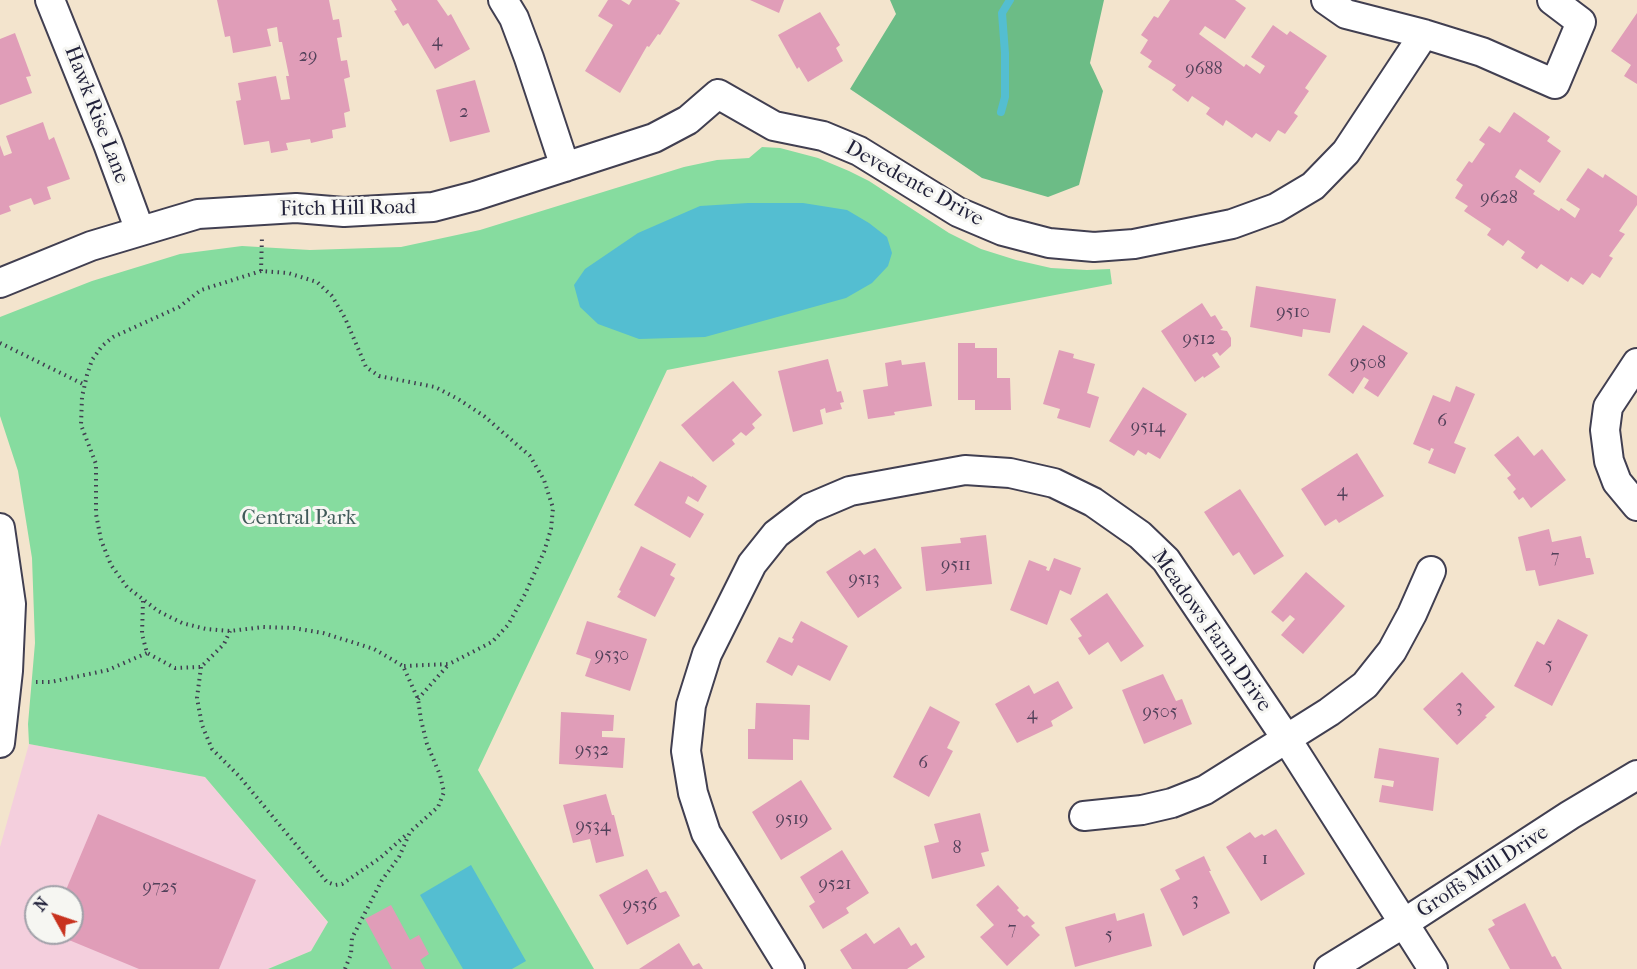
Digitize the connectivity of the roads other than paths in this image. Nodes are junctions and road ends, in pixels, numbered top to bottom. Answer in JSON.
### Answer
{"nodes":[{"id":1,"x":50,"y":0,"type":"edge"},
{"id":2,"x":503,"y":0,"type":"edge"},
{"id":3,"x":1326,"y":0,"type":"edge"},
{"id":4,"x":1552,"y":0,"type":"edge"},
{"id":5,"x":1424,"y":34,"type":"junction"},
{"id":6,"x":718,"y":94,"type":"joint"},
{"id":7,"x":565,"y":167,"type":"junction"},
{"id":8,"x":140,"y":231,"type":"junction"},
{"id":9,"x":0,"y":283,"type":"edge"},
{"id":10,"x":1637,"y":363,"type":"edge"},
{"id":11,"x":1637,"y":506,"type":"edge"},
{"id":12,"x":0,"y":528,"type":"edge"},
{"id":13,"x":1431,"y":571,"type":"dead end"},
{"id":14,"x":1286,"y":738,"type":"junction"},
{"id":15,"x":0,"y":743,"type":"edge"},
{"id":16,"x":1637,"y":775,"type":"edge"},
{"id":17,"x":1084,"y":816,"type":"dead end"},
{"id":18,"x":1404,"y":923,"type":"junction"},
{"id":19,"x":790,"y":969,"type":"edge"},
{"id":20,"x":1329,"y":969,"type":"edge"},
{"id":21,"x":1433,"y":969,"type":"edge"}],
"edges":[{"from":1,"to":8,"type":"street","name":"Hawk Rise Lane"},
{"from":2,"to":7,"type":"street"},
{"from":3,"to":5,"type":"street"},
{"from":4,"to":5,"type":"street"},
{"from":5,"to":6,"type":"street","name":"Devedente Drive"},
{"from":6,"to":7,"type":"street","name":"Fitch Hill Road"},
{"from":7,"to":8,"type":"street","name":"Fitch Hill Road"},
{"from":8,"to":9,"type":"street","name":"Fitch Hill Road"},
{"from":10,"to":11,"type":"street"},
{"from":12,"to":15,"type":"street"},
{"from":13,"to":14,"type":"street"},
{"from":14,"to":17,"type":"street"},
{"from":14,"to":18,"type":"street","name":"Meadows Farm Drive"},
{"from":14,"to":19,"type":"street","name":"Meadows Farm Drive"},
{"from":16,"to":18,"type":"street","name":"Groffs Mill Drive"},
{"from":18,"to":20,"type":"street","name":"Groffs Mill Drive"},
{"from":18,"to":21,"type":"street","name":"Meadows Farm Drive"}]}
